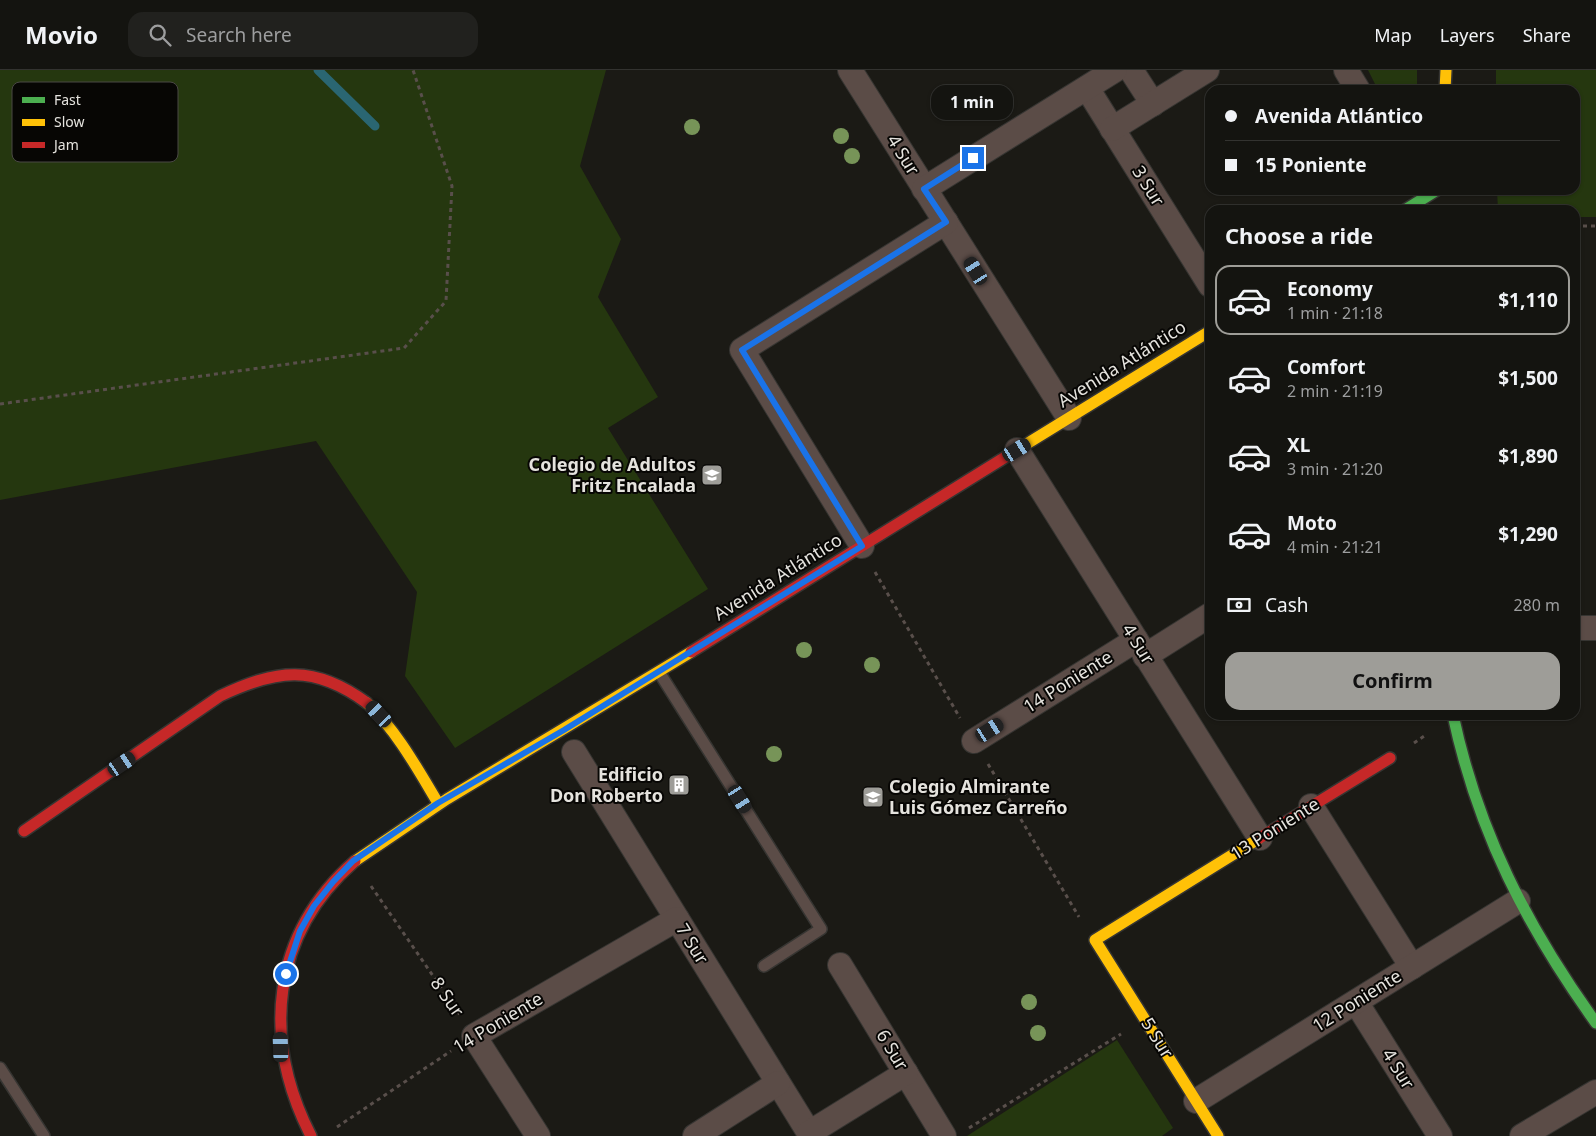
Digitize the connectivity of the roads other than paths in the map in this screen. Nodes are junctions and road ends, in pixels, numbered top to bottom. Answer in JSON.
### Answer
{"nodes":[{"id":1,"x":850,"y":70,"type":"edge"},
{"id":2,"x":1115,"y":70,"type":"edge"},
{"id":3,"x":1131,"y":70,"type":"edge"},
{"id":4,"x":1207,"y":70,"type":"edge"},
{"id":5,"x":1346,"y":70,"type":"edge"},
{"id":6,"x":1446,"y":70,"type":"edge"},
{"id":7,"x":1355,"y":85,"type":"edge"},
{"id":8,"x":1445,"y":85,"type":"edge"},
{"id":9,"x":1087,"y":88,"type":"junction"},
{"id":10,"x":1152,"y":104,"type":"junction"},
{"id":11,"x":1112,"y":129,"type":"junction"},
{"id":12,"x":924,"y":189,"type":"junction"},
{"id":13,"x":1431,"y":195,"type":"edge"},
{"id":14,"x":1414,"y":205,"type":"edge"},
{"id":15,"x":946,"y":222,"type":"junction"},
{"id":16,"x":1205,"y":277,"type":"edge"},
{"id":17,"x":1205,"y":334,"type":"edge"},
{"id":18,"x":1069,"y":418,"type":"junction"},
{"id":19,"x":1017,"y":450,"type":"junction"},
{"id":20,"x":862,"y":546,"type":"junction"},
{"id":21,"x":1205,"y":617,"type":"edge"},
{"id":22,"x":1580,"y":628,"type":"edge"},
{"id":23,"x":1596,"y":628,"type":"edge"},
{"id":24,"x":1141,"y":648,"type":"junction"},
{"id":25,"x":659,"y":672,"type":"junction"},
{"id":26,"x":1454,"y":720,"type":"edge"},
{"id":27,"x":974,"y":741,"type":"dead end"},
{"id":28,"x":574,"y":752,"type":"dead end"},
{"id":29,"x":1390,"y":758,"type":"road end"},
{"id":30,"x":438,"y":803,"type":"junction"},
{"id":31,"x":1311,"y":806,"type":"junction"},
{"id":32,"x":24,"y":832,"type":"dead end"},
{"id":33,"x":1260,"y":838,"type":"junction"},
{"id":34,"x":1518,"y":901,"type":"junction"},
{"id":35,"x":677,"y":919,"type":"junction"},
{"id":36,"x":1096,"y":940,"type":"joint"},
{"id":37,"x":840,"y":965,"type":"dead end"},
{"id":38,"x":764,"y":966,"type":"dead end"},
{"id":39,"x":1412,"y":967,"type":"junction"},
{"id":40,"x":1356,"y":1002,"type":"junction"},
{"id":41,"x":1596,"y":1023,"type":"edge"},
{"id":42,"x":474,"y":1036,"type":"joint"},
{"id":43,"x":0,"y":1068,"type":"edge"},
{"id":44,"x":906,"y":1073,"type":"junction"},
{"id":45,"x":778,"y":1083,"type":"junction"},
{"id":46,"x":1596,"y":1092,"type":"edge"},
{"id":47,"x":1196,"y":1101,"type":"junction"},
{"id":48,"x":954,"y":1133,"type":"edge"},
{"id":49,"x":306,"y":1134,"type":"edge"},
{"id":50,"x":810,"y":1134,"type":"edge"},
{"id":51,"x":1526,"y":1135,"type":"edge"},
{"id":52,"x":44,"y":1136,"type":"edge"},
{"id":53,"x":538,"y":1136,"type":"edge"},
{"id":54,"x":695,"y":1136,"type":"edge"},
{"id":55,"x":1218,"y":1136,"type":"edge"},
{"id":56,"x":1440,"y":1136,"type":"edge"}],
"edges":[{"from":1,"to":12,"type":"street","name":"4 Sur"},
{"from":2,"to":9,"type":"street"},
{"from":3,"to":10,"type":"street"},
{"from":4,"to":10,"type":"street"},
{"from":5,"to":7,"type":"street"},
{"from":6,"to":8,"type":"street"},
{"from":9,"to":11,"type":"street","name":"3 Sur"},
{"from":9,"to":12,"type":"street"},
{"from":10,"to":11,"type":"street"},
{"from":11,"to":16,"type":"street","name":"3 Sur"},
{"from":12,"to":15,"type":"street","name":"4 Sur"},
{"from":13,"to":14,"type":"street"},
{"from":15,"to":18,"type":"street","name":"4 Sur"},
{"from":15,"to":20,"type":"street"},
{"from":17,"to":18,"type":"street","name":"Avenida Atlántico"},
{"from":18,"to":19,"type":"street","name":"Avenida Atlántico"},
{"from":19,"to":20,"type":"street","name":"Avenida Atlántico"},
{"from":19,"to":24,"type":"street","name":"4 Sur"},
{"from":20,"to":25,"type":"street","name":"Avenida Atlántico"},
{"from":21,"to":24,"type":"street","name":"14 Poniente"},
{"from":22,"to":23,"type":"street"},
{"from":24,"to":27,"type":"street","name":"14 Poniente"},
{"from":24,"to":33,"type":"street","name":"4 Sur"},
{"from":25,"to":30,"type":"street","name":"Avenida Atlántico"},
{"from":25,"to":38,"type":"lane"},
{"from":26,"to":34,"type":"street"},
{"from":28,"to":35,"type":"street","name":"7 Sur"},
{"from":29,"to":31,"type":"street","name":"13 Poniente"},
{"from":30,"to":32,"type":"street"},
{"from":30,"to":49,"type":"street","name":"Avenida Atlántico"},
{"from":31,"to":33,"type":"street","name":"13 Poniente"},
{"from":31,"to":39,"type":"street"},
{"from":33,"to":36,"type":"street","name":"13 Poniente"},
{"from":34,"to":39,"type":"street","name":"12 Poniente"},
{"from":34,"to":41,"type":"street"},
{"from":35,"to":42,"type":"street","name":"14 Poniente"},
{"from":35,"to":45,"type":"street","name":"7 Sur"},
{"from":36,"to":47,"type":"street","name":"5 Sur"},
{"from":37,"to":44,"type":"street","name":"6 Sur"},
{"from":39,"to":40,"type":"street","name":"12 Poniente"},
{"from":40,"to":47,"type":"street","name":"12 Poniente"},
{"from":40,"to":56,"type":"street","name":"4 Sur"},
{"from":42,"to":53,"type":"street","name":"8 Sur"},
{"from":43,"to":52,"type":"lane"},
{"from":44,"to":48,"type":"street","name":"6 Sur"},
{"from":44,"to":50,"type":"street"},
{"from":45,"to":50,"type":"street","name":"7 Sur"},
{"from":45,"to":54,"type":"street"},
{"from":46,"to":51,"type":"street"},
{"from":47,"to":55,"type":"street","name":"5 Sur"}]}
